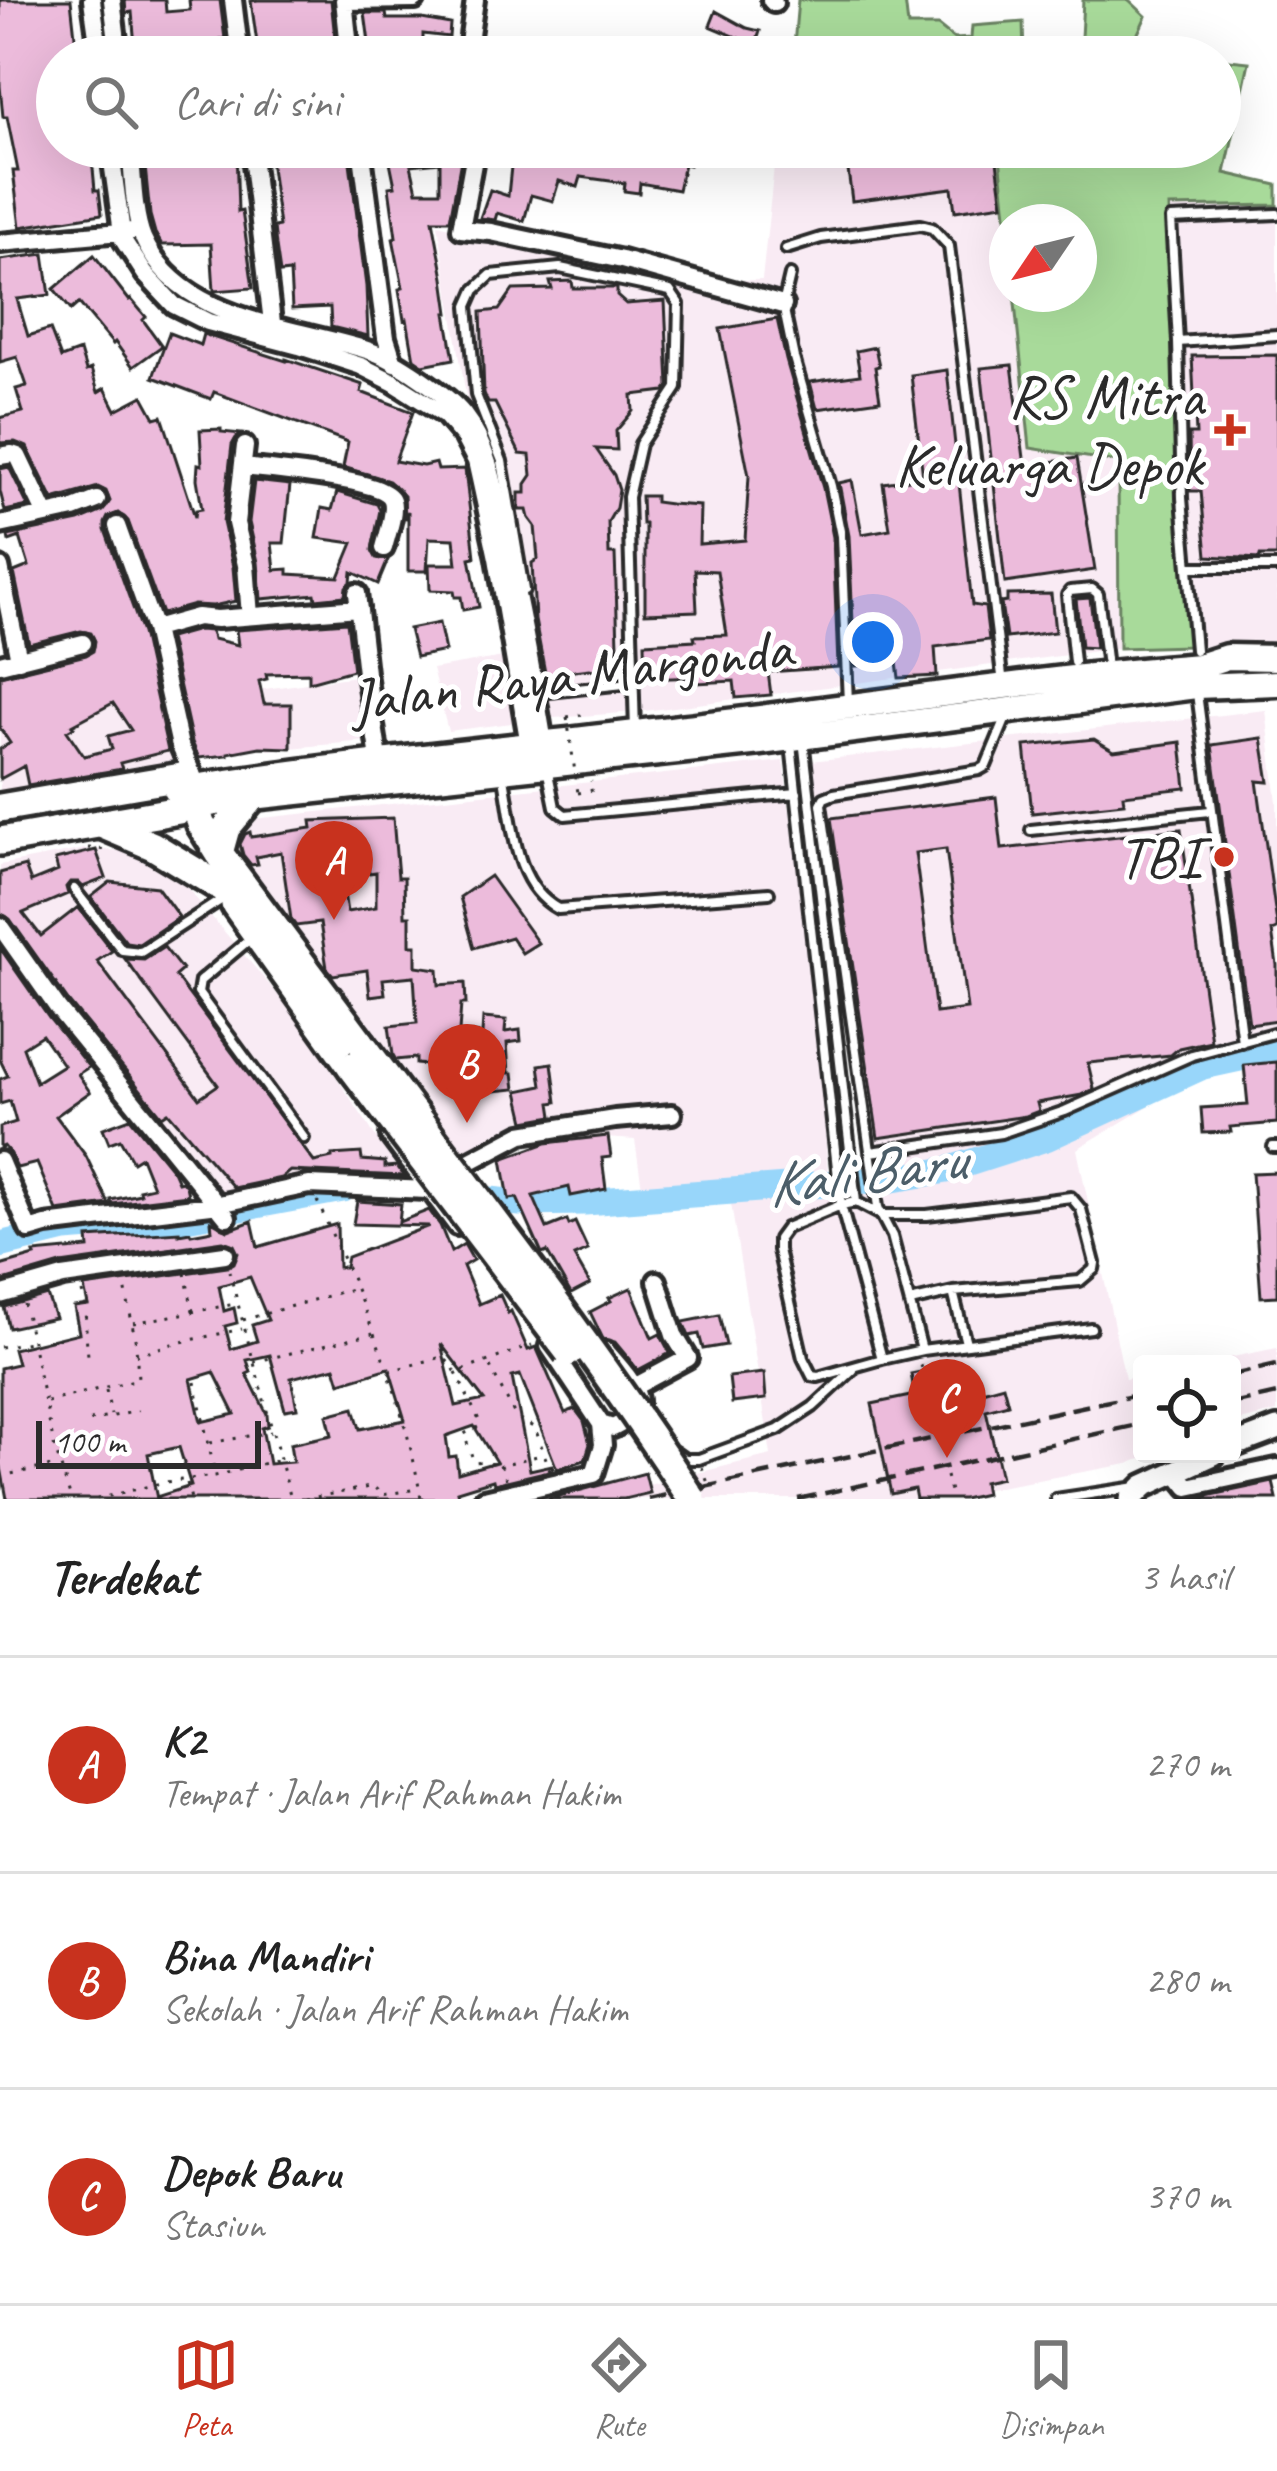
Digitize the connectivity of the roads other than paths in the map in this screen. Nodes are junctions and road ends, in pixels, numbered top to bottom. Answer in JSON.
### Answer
{"nodes":[{"id":1,"x":92,"y":0,"type":"edge"},
{"id":2,"x":112,"y":0,"type":"edge"},
{"id":3,"x":233,"y":0,"type":"edge"},
{"id":4,"x":415,"y":0,"type":"edge"},
{"id":5,"x":475,"y":0,"type":"edge"},
{"id":6,"x":344,"y":1,"type":"edge"},
{"id":7,"x":97,"y":36,"type":"edge"},
{"id":8,"x":116,"y":36,"type":"edge"},
{"id":9,"x":237,"y":36,"type":"edge"},
{"id":10,"x":348,"y":36,"type":"edge"},
{"id":11,"x":469,"y":36,"type":"edge"},
{"id":12,"x":113,"y":168,"type":"edge"},
{"id":13,"x":133,"y":168,"type":"edge"},
{"id":14,"x":254,"y":168,"type":"edge"},
{"id":15,"x":364,"y":168,"type":"edge"},
{"id":16,"x":472,"y":168,"type":"edge"},
{"id":17,"x":1277,"y":214,"type":"edge"},
{"id":18,"x":140,"y":230,"type":"junction"},
{"id":19,"x":121,"y":232,"type":"junction"},
{"id":20,"x":0,"y":243,"type":"edge"},
{"id":21,"x":786,"y":249,"type":"dead end"},
{"id":22,"x":790,"y":275,"type":"dead end"},
{"id":23,"x":783,"y":305,"type":"junction"},
{"id":24,"x":273,"y":331,"type":"junction"},
{"id":25,"x":1277,"y":335,"type":"edge"},
{"id":26,"x":1178,"y":342,"type":"junction"},
{"id":27,"x":394,"y":373,"type":"junction"},
{"id":28,"x":245,"y":446,"type":"dead end"},
{"id":29,"x":0,"y":456,"type":"edge"},
{"id":30,"x":243,"y":467,"type":"junction"},
{"id":31,"x":97,"y":500,"type":"dead end"},
{"id":32,"x":46,"y":515,"type":"junction"},
{"id":33,"x":0,"y":525,"type":"edge"},
{"id":34,"x":117,"y":526,"type":"dead end"},
{"id":35,"x":384,"y":548,"type":"dead end"},
{"id":36,"x":1188,"y":567,"type":"junction"},
{"id":37,"x":1277,"y":567,"type":"edge"},
{"id":38,"x":0,"y":568,"type":"edge"},
{"id":39,"x":250,"y":616,"type":"junction"},
{"id":40,"x":154,"y":629,"type":"junction"},
{"id":41,"x":83,"y":643,"type":"dead end"},
{"id":42,"x":1196,"y":650,"type":"junction"},
{"id":43,"x":1227,"y":657,"type":"junction"},
{"id":44,"x":1277,"y":658,"type":"edge"},
{"id":45,"x":1106,"y":659,"type":"junction"},
{"id":46,"x":20,"y":660,"type":"junction"},
{"id":47,"x":1074,"y":662,"type":"junction"},
{"id":48,"x":0,"y":664,"type":"edge"},
{"id":49,"x":1003,"y":678,"type":"junction"},
{"id":50,"x":633,"y":683,"type":"junction"},
{"id":51,"x":1277,"y":683,"type":"edge"},
{"id":52,"x":1196,"y":686,"type":"junction"},
{"id":53,"x":540,"y":693,"type":"junction"},
{"id":54,"x":848,"y":700,"type":"junction"},
{"id":55,"x":1009,"y":712,"type":"junction"},
{"id":56,"x":792,"y":723,"type":"junction"},
{"id":57,"x":634,"y":727,"type":"junction"},
{"id":58,"x":544,"y":739,"type":"junction"},
{"id":59,"x":378,"y":752,"type":"junction"},
{"id":60,"x":502,"y":771,"type":"junction"},
{"id":61,"x":185,"y":789,"type":"junction"},
{"id":62,"x":797,"y":793,"type":"junction"},
{"id":63,"x":252,"y":797,"type":"junction"},
{"id":64,"x":1210,"y":811,"type":"junction"},
{"id":65,"x":5,"y":814,"type":"edge"},
{"id":66,"x":1031,"y":830,"type":"dead end"},
{"id":67,"x":90,"y":833,"type":"junction"},
{"id":68,"x":219,"y":853,"type":"junction"},
{"id":69,"x":0,"y":856,"type":"edge"},
{"id":70,"x":74,"y":889,"type":"dead end"},
{"id":71,"x":226,"y":892,"type":"junction"},
{"id":72,"x":769,"y":893,"type":"dead end"},
{"id":73,"x":0,"y":926,"type":"edge"},
{"id":74,"x":256,"y":934,"type":"junction"},
{"id":75,"x":1277,"y":1032,"type":"edge"},
{"id":76,"x":346,"y":1040,"type":"junction"},
{"id":77,"x":1242,"y":1042,"type":"junction"},
{"id":78,"x":672,"y":1114,"type":"dead end"},
{"id":79,"x":304,"y":1138,"type":"dead end"},
{"id":80,"x":871,"y":1152,"type":"junction"},
{"id":81,"x":465,"y":1164,"type":"junction"},
{"id":82,"x":1,"y":1168,"type":"edge"},
{"id":83,"x":428,"y":1190,"type":"junction"},
{"id":84,"x":856,"y":1202,"type":"junction"},
{"id":85,"x":841,"y":1205,"type":"junction"},
{"id":86,"x":224,"y":1211,"type":"junction"},
{"id":87,"x":880,"y":1211,"type":"junction"},
{"id":88,"x":225,"y":1254,"type":"road end"},
{"id":89,"x":657,"y":1281,"type":"dead end"},
{"id":90,"x":953,"y":1292,"type":"junction"},
{"id":91,"x":0,"y":1295,"type":"edge"},
{"id":92,"x":910,"y":1302,"type":"junction"},
{"id":93,"x":1091,"y":1328,"type":"dead end"},
{"id":94,"x":966,"y":1343,"type":"junction"},
{"id":95,"x":920,"y":1351,"type":"junction"},
{"id":96,"x":882,"y":1359,"type":"junction"},
{"id":97,"x":855,"y":1369,"type":"junction"},
{"id":98,"x":640,"y":1400,"type":"junction"},
{"id":99,"x":601,"y":1424,"type":"junction"},
{"id":100,"x":1277,"y":1429,"type":"edge"},
{"id":101,"x":668,"y":1442,"type":"dead end"},
{"id":102,"x":1241,"y":1443,"type":"edge"},
{"id":103,"x":1206,"y":1463,"type":"edge"},
{"id":104,"x":1275,"y":1474,"type":"edge"},
{"id":105,"x":1185,"y":1486,"type":"edge"},
{"id":106,"x":1137,"y":1493,"type":"edge"},
{"id":107,"x":1094,"y":1496,"type":"edge"},
{"id":108,"x":484,"y":1499,"type":"edge"},
{"id":109,"x":670,"y":1499,"type":"edge"},
{"id":110,"x":692,"y":1499,"type":"edge"},
{"id":111,"x":1056,"y":1499,"type":"edge"}],
"edges":[{"from":1,"to":7,"type":"street"},
{"from":2,"to":8,"type":"street"},
{"from":3,"to":9,"type":"street"},
{"from":4,"to":6,"type":"street"},
{"from":5,"to":11,"type":"street"},
{"from":6,"to":10,"type":"street"},
{"from":12,"to":19,"type":"street"},
{"from":13,"to":18,"type":"street"},
{"from":14,"to":24,"type":"street"},
{"from":15,"to":27,"type":"street"},
{"from":16,"to":23,"type":"street"},
{"from":17,"to":26,"type":"lane"},
{"from":18,"to":19,"type":"street"},
{"from":18,"to":24,"type":"street"},
{"from":19,"to":20,"type":"street"},
{"from":19,"to":24,"type":"street"},
{"from":21,"to":49,"type":"lane"},
{"from":22,"to":23,"type":"lane"},
{"from":23,"to":54,"type":"lane"},
{"from":24,"to":27,"type":"street"},
{"from":25,"to":26,"type":"lane"},
{"from":26,"to":36,"type":"lane"},
{"from":27,"to":58,"type":"street"},
{"from":28,"to":30,"type":"street"},
{"from":29,"to":32,"type":"street"},
{"from":30,"to":35,"type":"street"},
{"from":30,"to":39,"type":"street"},
{"from":31,"to":32,"type":"street"},
{"from":32,"to":33,"type":"street"},
{"from":34,"to":40,"type":"street"},
{"from":36,"to":37,"type":"lane"},
{"from":36,"to":42,"type":"lane"},
{"from":38,"to":46,"type":"street"},
{"from":39,"to":40,"type":"street"},
{"from":39,"to":59,"type":"street"},
{"from":40,"to":61,"type":"street"},
{"from":41,"to":46,"type":"street"},
{"from":42,"to":43,"type":"main road","name":"Jalan Raya Margonda"},
{"from":42,"to":45,"type":"main road","name":"Jalan Raya Margonda"},
{"from":43,"to":44,"type":"main road","name":"Jalan Raya Margonda"},
{"from":43,"to":49,"type":"main road","name":"Jalan Raya Margonda"},
{"from":45,"to":47,"type":"main road","name":"Jalan Raya Margonda"},
{"from":45,"to":47,"type":"lane"},
{"from":46,"to":48,"type":"street"},
{"from":47,"to":49,"type":"main road","name":"Jalan Raya Margonda"},
{"from":49,"to":54,"type":"main road","name":"Jalan Raya Margonda"},
{"from":50,"to":53,"type":"lane"},
{"from":50,"to":53,"type":"lane"},
{"from":50,"to":57,"type":"lane"},
{"from":51,"to":52,"type":"main road","name":"Jalan Raya Margonda"},
{"from":52,"to":55,"type":"main road","name":"Jalan Raya Margonda"},
{"from":52,"to":64,"type":"lane"},
{"from":53,"to":58,"type":"lane"},
{"from":54,"to":56,"type":"main road","name":"Jalan Raya Margonda"},
{"from":55,"to":56,"type":"main road","name":"Jalan Raya Margonda"},
{"from":55,"to":80,"type":"lane"},
{"from":56,"to":57,"type":"main road","name":"Jalan Raya Margonda"},
{"from":56,"to":58,"type":"main road","name":"Jalan Raya Margonda"},
{"from":56,"to":62,"type":"lane"},
{"from":56,"to":84,"type":"lane"},
{"from":57,"to":58,"type":"main road","name":"Jalan Raya Margonda"},
{"from":58,"to":59,"type":"main road","name":"Jalan Raya Margonda"},
{"from":58,"to":60,"type":"main road","name":"Jalan Raya Margonda"},
{"from":58,"to":61,"type":"main road","name":"Jalan Raya Margonda"},
{"from":58,"to":62,"type":"lane"},
{"from":59,"to":61,"type":"main road","name":"Jalan Raya Margonda"},
{"from":60,"to":63,"type":"main road","name":"Jalan Raya Margonda"},
{"from":60,"to":72,"type":"lane"},
{"from":61,"to":63,"type":"main road","name":"Jalan Raya Margonda"},
{"from":61,"to":65,"type":"highway","name":"Jalan Raya Margonda"},
{"from":61,"to":67,"type":"highway","name":"Jalan Raya Margonda"},
{"from":61,"to":68,"type":"highway"},
{"from":61,"to":71,"type":"highway"},
{"from":62,"to":85,"type":"lane"},
{"from":63,"to":68,"type":"highway"},
{"from":64,"to":66,"type":"lane"},
{"from":64,"to":77,"type":"lane"},
{"from":65,"to":67,"type":"highway","name":"Jalan Raya Margonda"},
{"from":67,"to":69,"type":"highway","name":"Jalan Raya Margonda"},
{"from":67,"to":71,"type":"highway"},
{"from":68,"to":76,"type":"highway"},
{"from":70,"to":71,"type":"lane"},
{"from":71,"to":74,"type":"highway"},
{"from":73,"to":86,"type":"street"},
{"from":74,"to":76,"type":"highway"},
{"from":74,"to":79,"type":"lane"},
{"from":75,"to":77,"type":"lane"},
{"from":76,"to":81,"type":"street"},
{"from":76,"to":83,"type":"street"},
{"from":76,"to":109,"type":"highway","bridge":true},
{"from":76,"to":110,"type":"highway","bridge":true},
{"from":77,"to":80,"type":"lane"},
{"from":78,"to":81,"type":"street"},
{"from":80,"to":87,"type":"lane"},
{"from":81,"to":98,"type":"street"},
{"from":82,"to":86,"type":"street"},
{"from":83,"to":86,"type":"street"},
{"from":83,"to":99,"type":"street"},
{"from":84,"to":85,"type":"lane"},
{"from":84,"to":87,"type":"lane"},
{"from":85,"to":96,"type":"lane"},
{"from":85,"to":97,"type":"lane"},
{"from":87,"to":90,"type":"lane"},
{"from":87,"to":92,"type":"lane"},
{"from":88,"to":91,"type":"street"},
{"from":89,"to":98,"type":"street"},
{"from":90,"to":92,"type":"lane"},
{"from":90,"to":94,"type":"lane"},
{"from":92,"to":95,"type":"lane"},
{"from":93,"to":94,"type":"lane"},
{"from":94,"to":95,"type":"lane"},
{"from":95,"to":96,"type":"lane"},
{"from":96,"to":97,"type":"lane"},
{"from":97,"to":101,"type":"lane"},
{"from":98,"to":99,"type":"street"},
{"from":99,"to":108,"type":"street"},
{"from":100,"to":102,"type":"street"},
{"from":103,"to":105,"type":"street"},
{"from":104,"to":105,"type":"street"},
{"from":105,"to":106,"type":"street"},
{"from":106,"to":107,"type":"lane"},
{"from":107,"to":111,"type":"lane"}]}
